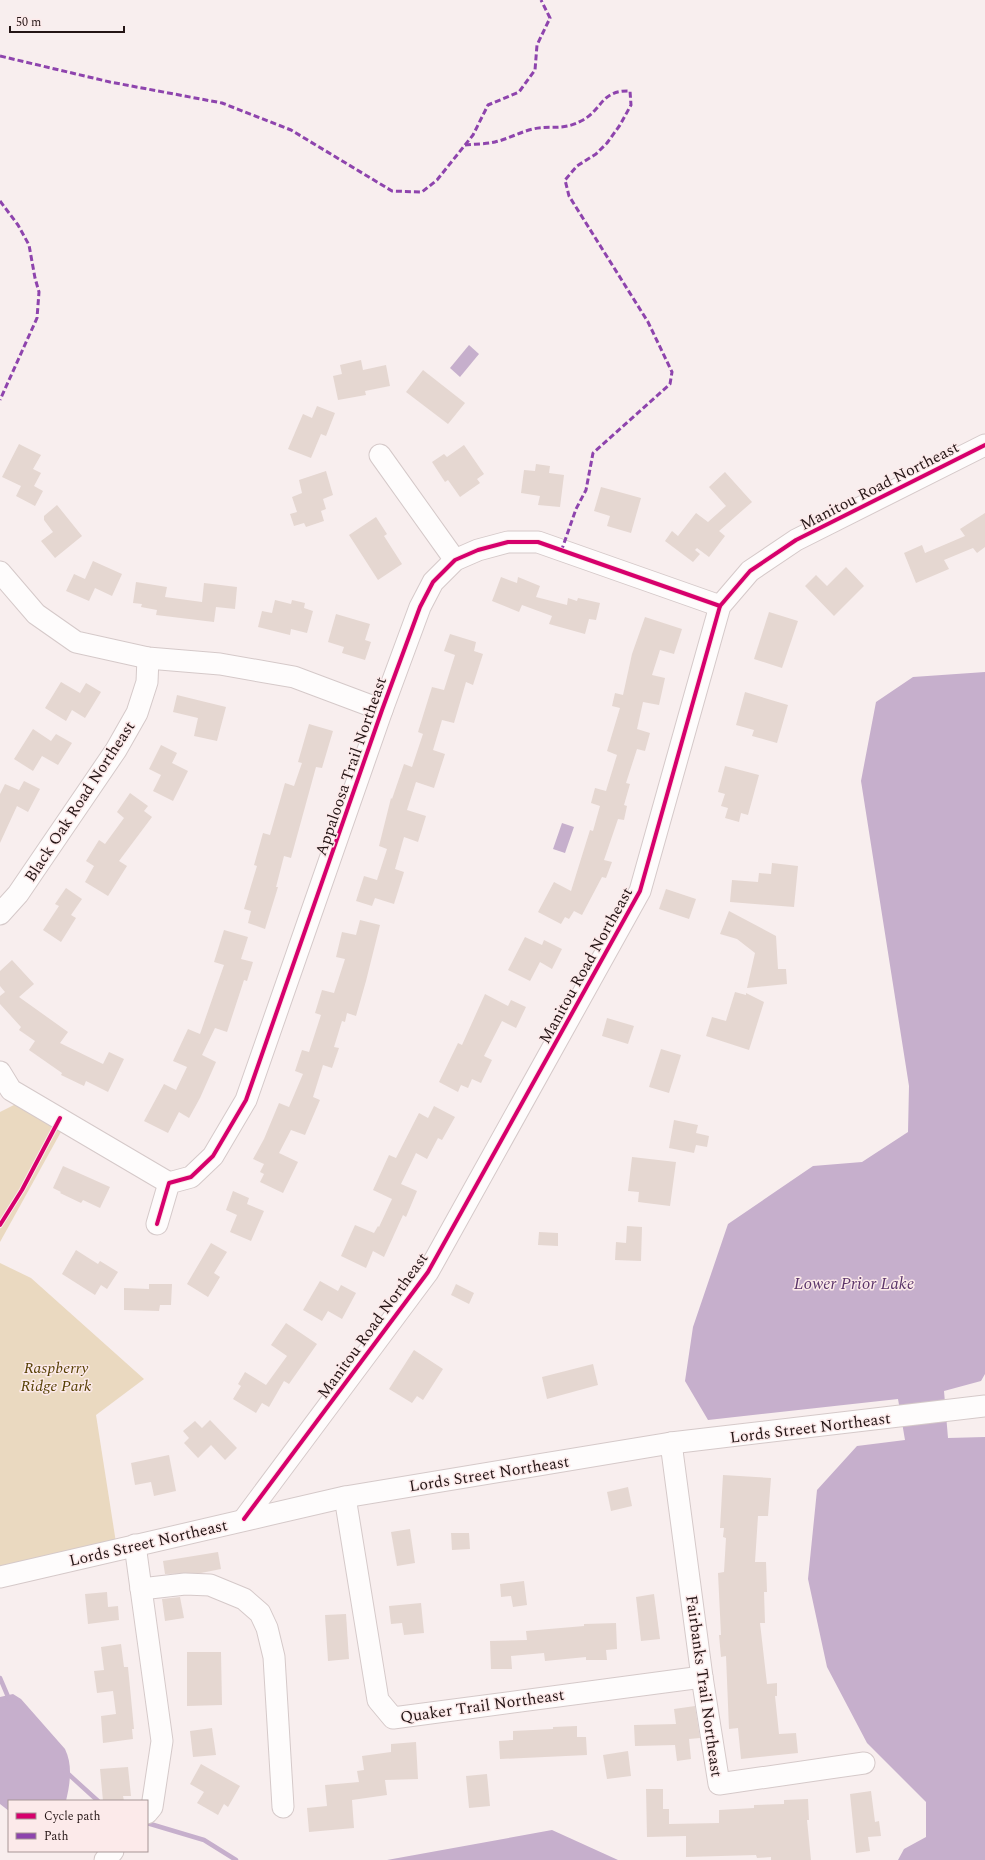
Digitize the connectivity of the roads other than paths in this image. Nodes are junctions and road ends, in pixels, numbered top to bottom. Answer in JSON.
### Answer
{"nodes":[{"id":1,"x":985,"y":445,"type":"edge"},
{"id":2,"x":380,"y":455,"type":"dead end"},
{"id":3,"x":455,"y":560,"type":"junction"},
{"id":4,"x":0,"y":572,"type":"edge"},
{"id":5,"x":720,"y":606,"type":"junction"},
{"id":6,"x":148,"y":658,"type":"junction"},
{"id":7,"x":382,"y":710,"type":"junction"},
{"id":8,"x":0,"y":914,"type":"edge"},
{"id":9,"x":0,"y":1072,"type":"edge"},
{"id":10,"x":169,"y":1183,"type":"junction"},
{"id":11,"x":157,"y":1224,"type":"dead end"},
{"id":12,"x":985,"y":1406,"type":"edge"},
{"id":13,"x":671,"y":1443,"type":"junction"},
{"id":14,"x":345,"y":1497,"type":"junction"},
{"id":15,"x":244,"y":1519,"type":"junction"},
{"id":16,"x":135,"y":1545,"type":"junction"},
{"id":17,"x":0,"y":1577,"type":"edge"},
{"id":18,"x":141,"y":1589,"type":"junction"},
{"id":19,"x":702,"y":1677,"type":"junction"},
{"id":20,"x":864,"y":1763,"type":"dead end"},
{"id":21,"x":283,"y":1807,"type":"dead end"},
{"id":22,"x":148,"y":1812,"type":"edge"},
{"id":23,"x":112,"y":1852,"type":"edge"},
{"id":24,"x":105,"y":1860,"type":"edge"}],
"edges":[{"from":1,"to":5,"type":"street","name":"Manitou Road Northeast"},
{"from":2,"to":3,"type":"street"},
{"from":3,"to":5,"type":"street","name":"Appaloosa Trail Northeast"},
{"from":3,"to":7,"type":"street","name":"Appaloosa Trail Northeast"},
{"from":4,"to":6,"type":"street"},
{"from":5,"to":15,"type":"street","name":"Manitou Road Northeast"},
{"from":6,"to":7,"type":"street"},
{"from":6,"to":8,"type":"street","name":"Black Oak Road Northeast"},
{"from":7,"to":10,"type":"street","name":"Appaloosa Trail Northeast"},
{"from":9,"to":10,"type":"street"},
{"from":10,"to":11,"type":"street"},
{"from":12,"to":13,"type":"street","name":"Lords Street Northeast"},
{"from":13,"to":14,"type":"street","name":"Lords Street Northeast"},
{"from":13,"to":19,"type":"street","name":"Fairbanks Trail Northeast"},
{"from":14,"to":15,"type":"street","name":"Lords Street Northeast"},
{"from":14,"to":19,"type":"street","name":"Quaker Trail Northeast"},
{"from":15,"to":16,"type":"street","name":"Lords Street Northeast"},
{"from":16,"to":17,"type":"street","name":"Lords Street Northeast"},
{"from":16,"to":18,"type":"street"},
{"from":18,"to":21,"type":"street"},
{"from":18,"to":22,"type":"street"},
{"from":19,"to":20,"type":"street","name":"Fairbanks Trail Northeast"},
{"from":23,"to":24,"type":"street"}]}
